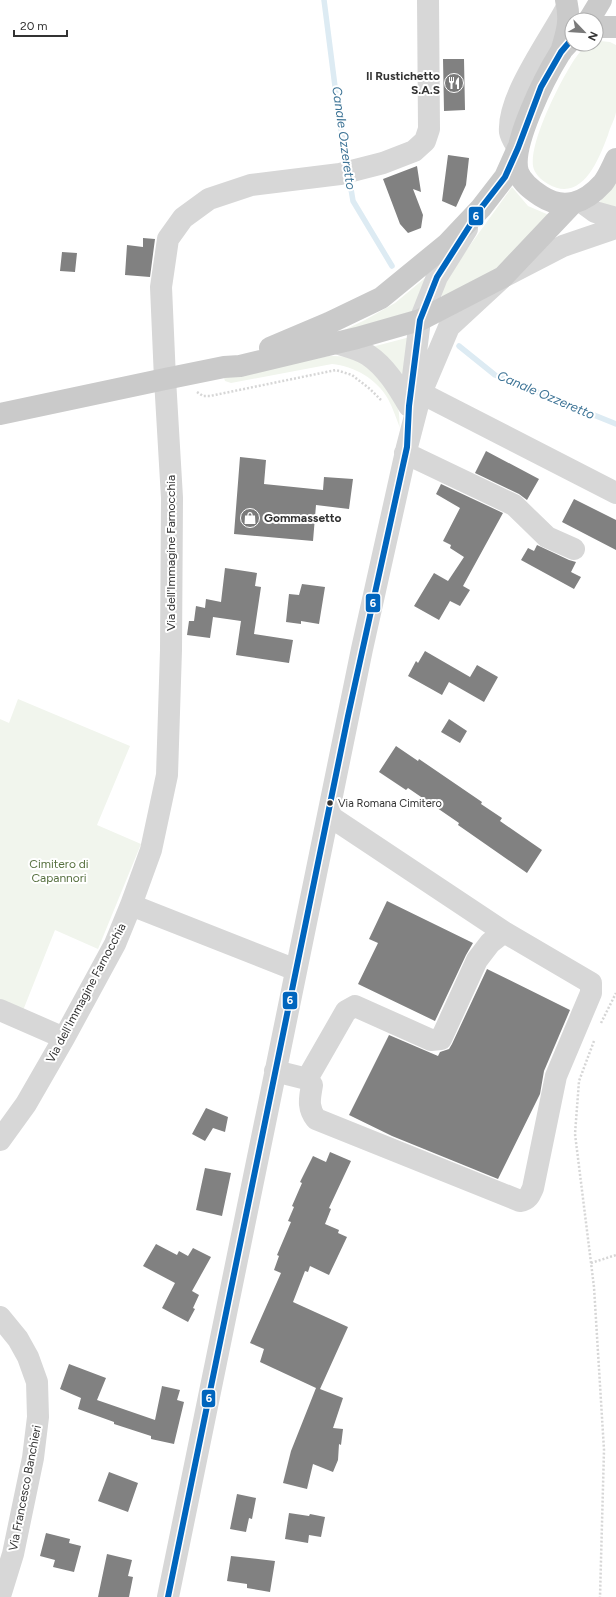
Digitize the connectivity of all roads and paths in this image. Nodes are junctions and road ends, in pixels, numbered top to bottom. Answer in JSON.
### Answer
{"nodes":[{"id":1,"x":428,"y":0,"type":"edge"},
{"id":2,"x":601,"y":0,"type":"edge"},
{"id":3,"x":613,"y":0,"type":"edge"},
{"id":4,"x":567,"y":3,"type":"edge"},
{"id":5,"x":616,"y":4,"type":"edge"},
{"id":6,"x":594,"y":12,"type":"edge"},
{"id":7,"x":604,"y":27,"type":"edge"},
{"id":8,"x":616,"y":27,"type":"edge"},
{"id":9,"x":564,"y":49,"type":"edge"},
{"id":10,"x":518,"y":148,"type":"junction"},
{"id":11,"x":616,"y":159,"type":"edge"},
{"id":12,"x":576,"y":202,"type":"junction"},
{"id":13,"x":481,"y":208,"type":"junction"},
{"id":14,"x":616,"y":218,"type":"edge"},
{"id":15,"x":616,"y":228,"type":"edge"},
{"id":16,"x":503,"y":277,"type":"junction"},
{"id":17,"x":420,"y":320,"type":"junction"},
{"id":18,"x":336,"y":343,"type":"junction"},
{"id":19,"x":224,"y":367,"type":"junction"},
{"id":20,"x":192,"y":374,"type":"junction"},
{"id":21,"x":164,"y":379,"type":"junction"},
{"id":22,"x":415,"y":399,"type":"junction"},
{"id":23,"x":383,"y":402,"type":"dead end"},
{"id":24,"x":0,"y":414,"type":"edge"},
{"id":25,"x":406,"y":450,"type":"junction"},
{"id":26,"x":616,"y":494,"type":"edge"},
{"id":27,"x":574,"y":548,"type":"dead end"},
{"id":28,"x":328,"y":815,"type":"junction"},
{"id":29,"x":131,"y":905,"type":"junction"},
{"id":30,"x":504,"y":932,"type":"junction"},
{"id":31,"x":296,"y":970,"type":"junction"},
{"id":32,"x":616,"y":993,"type":"edge"},
{"id":33,"x":0,"y":1010,"type":"edge"},
{"id":34,"x":600,"y":1025,"type":"dead end"},
{"id":35,"x":64,"y":1038,"type":"junction"},
{"id":36,"x":595,"y":1039,"type":"dead end"},
{"id":37,"x":275,"y":1071,"type":"junction"},
{"id":38,"x":307,"y":1079,"type":"junction"},
{"id":39,"x":0,"y":1140,"type":"edge"},
{"id":40,"x":616,"y":1254,"type":"edge"},
{"id":41,"x":591,"y":1263,"type":"junction"},
{"id":42,"x":0,"y":1317,"type":"edge"},
{"id":43,"x":0,"y":1596,"type":"edge"},
{"id":44,"x":168,"y":1597,"type":"edge"},
{"id":45,"x":600,"y":1597,"type":"edge"}],
"edges":[{"from":1,"to":21,"type":"street","name":"Via dell'Immagine Farnocchia"},
{"from":2,"to":6,"type":"main road"},
{"from":3,"to":5,"type":"main road"},
{"from":4,"to":10,"type":"street"},
{"from":7,"to":8,"type":"main road"},
{"from":9,"to":10,"type":"main road"},
{"from":10,"to":12,"type":"main road"},
{"from":10,"to":13,"type":"main road"},
{"from":11,"to":12,"type":"main road"},
{"from":12,"to":14,"type":"street"},
{"from":12,"to":16,"type":"main road"},
{"from":13,"to":17,"type":"street"},
{"from":13,"to":19,"type":"main road"},
{"from":15,"to":16,"type":"street"},
{"from":16,"to":17,"type":"main road"},
{"from":16,"to":22,"type":"street"},
{"from":17,"to":18,"type":"main road"},
{"from":17,"to":22,"type":"street"},
{"from":18,"to":19,"type":"main road"},
{"from":18,"to":22,"type":"street"},
{"from":19,"to":20,"type":"main road"},
{"from":20,"to":21,"type":"main road"},
{"from":20,"to":23,"type":"path"},
{"from":21,"to":24,"type":"main road"},
{"from":21,"to":29,"type":"street","name":"Via dell'Immagine Farnocchia"},
{"from":22,"to":25,"type":"street"},
{"from":22,"to":26,"type":"street"},
{"from":25,"to":27,"type":"street"},
{"from":25,"to":28,"type":"street"},
{"from":28,"to":30,"type":"street"},
{"from":28,"to":31,"type":"street"},
{"from":29,"to":31,"type":"street"},
{"from":29,"to":35,"type":"street","name":"Via dell'Immagine Farnocchia"},
{"from":30,"to":38,"type":"street"},
{"from":30,"to":38,"type":"street"},
{"from":31,"to":37,"type":"street"},
{"from":32,"to":34,"type":"path"},
{"from":33,"to":35,"type":"street"},
{"from":35,"to":39,"type":"street","name":"Via dell'Immagine Farnocchia"},
{"from":36,"to":41,"type":"path"},
{"from":37,"to":38,"type":"street"},
{"from":37,"to":44,"type":"street"},
{"from":40,"to":41,"type":"path"},
{"from":41,"to":45,"type":"path"},
{"from":42,"to":43,"type":"street","name":"Via Francesco Banchieri"}]}
